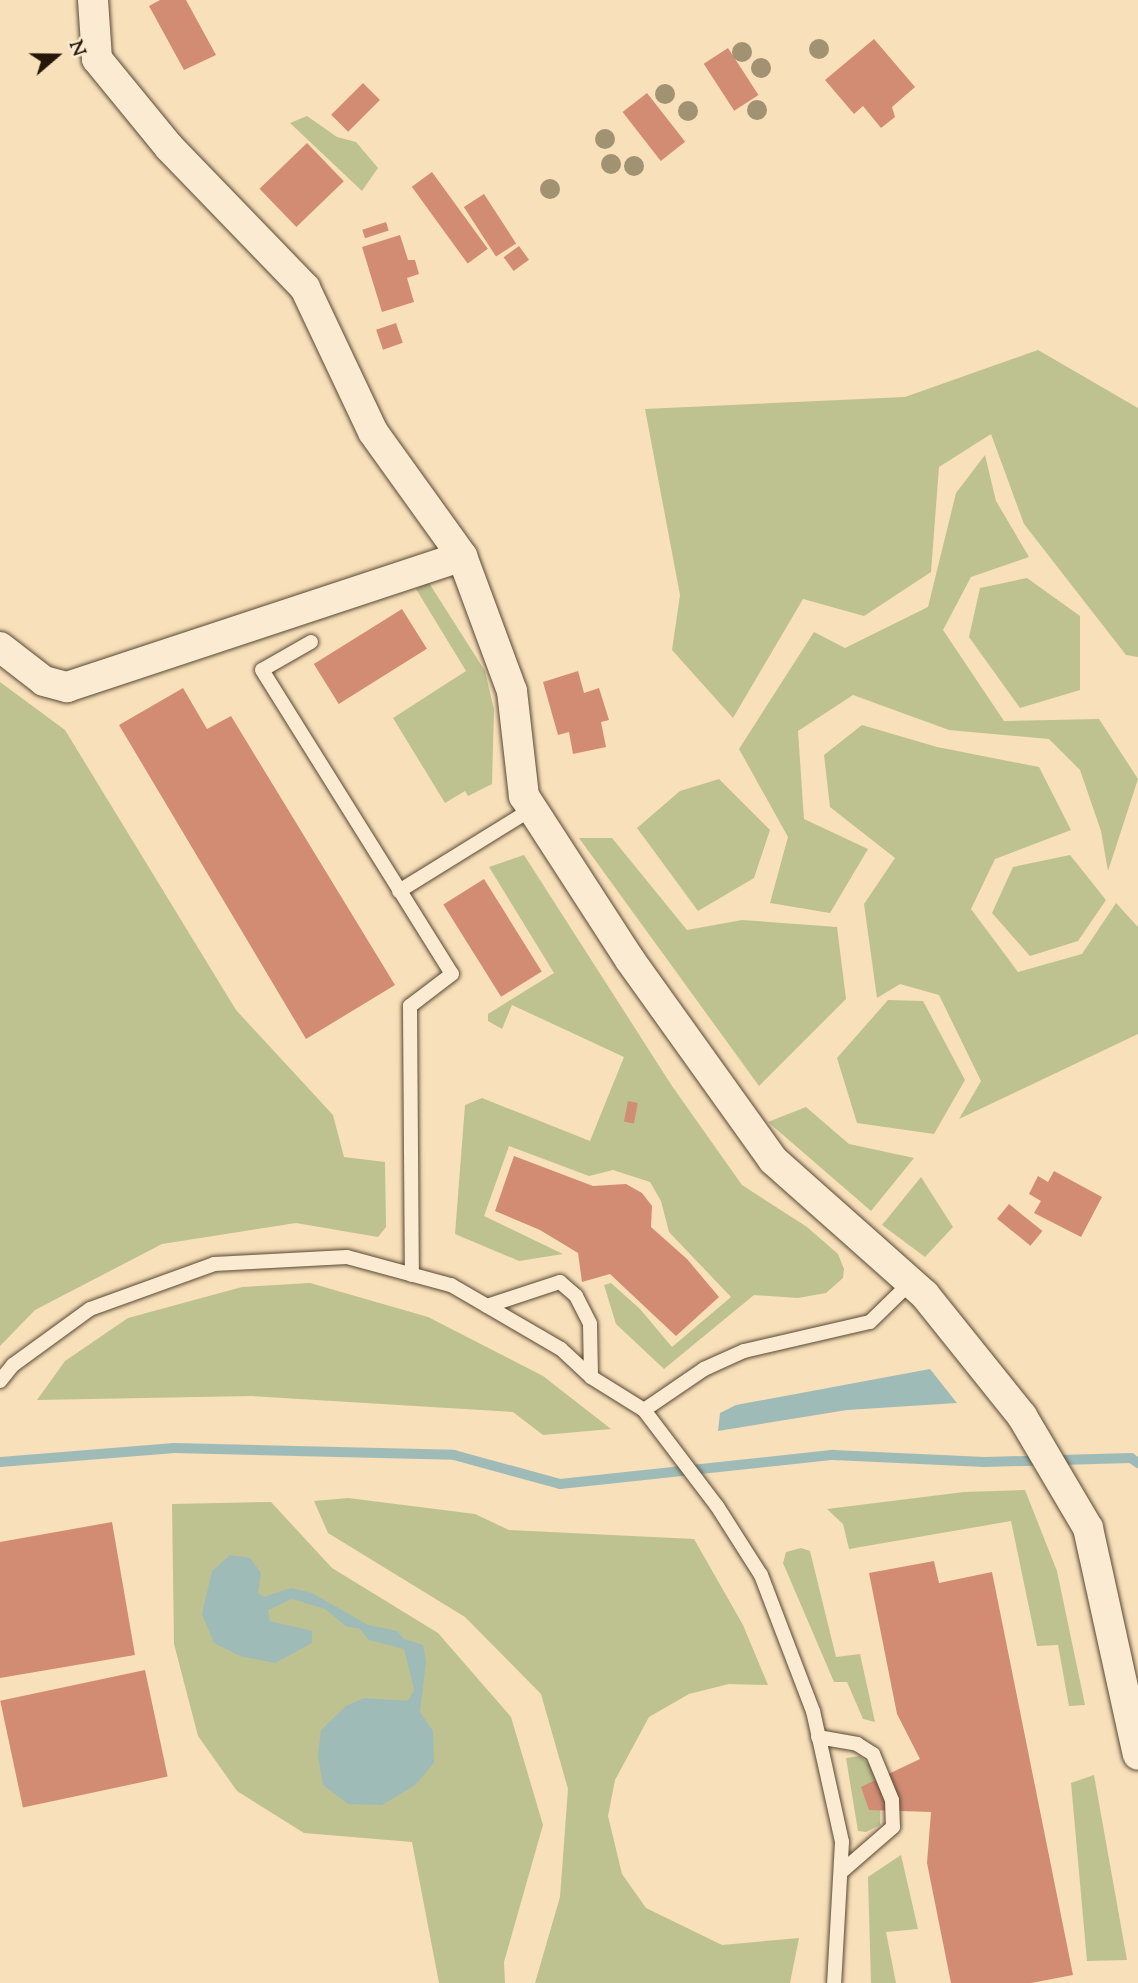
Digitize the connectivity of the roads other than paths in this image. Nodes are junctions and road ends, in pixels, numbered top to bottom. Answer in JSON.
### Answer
{"nodes":[{"id":1,"x":93,"y":0,"type":"edge"},
{"id":2,"x":462,"y":556,"type":"junction"},
{"id":3,"x":311,"y":642,"type":"dead end"},
{"id":4,"x":0,"y":648,"type":"edge"},
{"id":5,"x":532,"y":809,"type":"junction"},
{"id":6,"x":399,"y":891,"type":"junction"},
{"id":7,"x":412,"y":1275,"type":"junction"},
{"id":8,"x":911,"y":1282,"type":"junction"},
{"id":9,"x":487,"y":1306,"type":"junction"},
{"id":10,"x":591,"y":1377,"type":"junction"},
{"id":11,"x":0,"y":1381,"type":"edge"},
{"id":12,"x":644,"y":1410,"type":"junction"},
{"id":13,"x":818,"y":1737,"type":"junction"},
{"id":14,"x":1138,"y":1755,"type":"edge"},
{"id":15,"x":841,"y":1872,"type":"junction"},
{"id":16,"x":834,"y":1983,"type":"edge"}],
"edges":[{"from":1,"to":2,"type":"street"},
{"from":2,"to":4,"type":"street"},
{"from":2,"to":5,"type":"street"},
{"from":3,"to":6,"type":"lane"},
{"from":5,"to":6,"type":"lane"},
{"from":5,"to":8,"type":"street"},
{"from":6,"to":7,"type":"lane"},
{"from":7,"to":9,"type":"lane"},
{"from":7,"to":11,"type":"lane"},
{"from":8,"to":12,"type":"lane"},
{"from":8,"to":14,"type":"street"},
{"from":9,"to":10,"type":"lane"},
{"from":9,"to":10,"type":"lane"},
{"from":10,"to":12,"type":"lane"},
{"from":12,"to":13,"type":"lane"},
{"from":13,"to":15,"type":"lane"},
{"from":13,"to":15,"type":"lane"},
{"from":15,"to":16,"type":"lane"}]}
